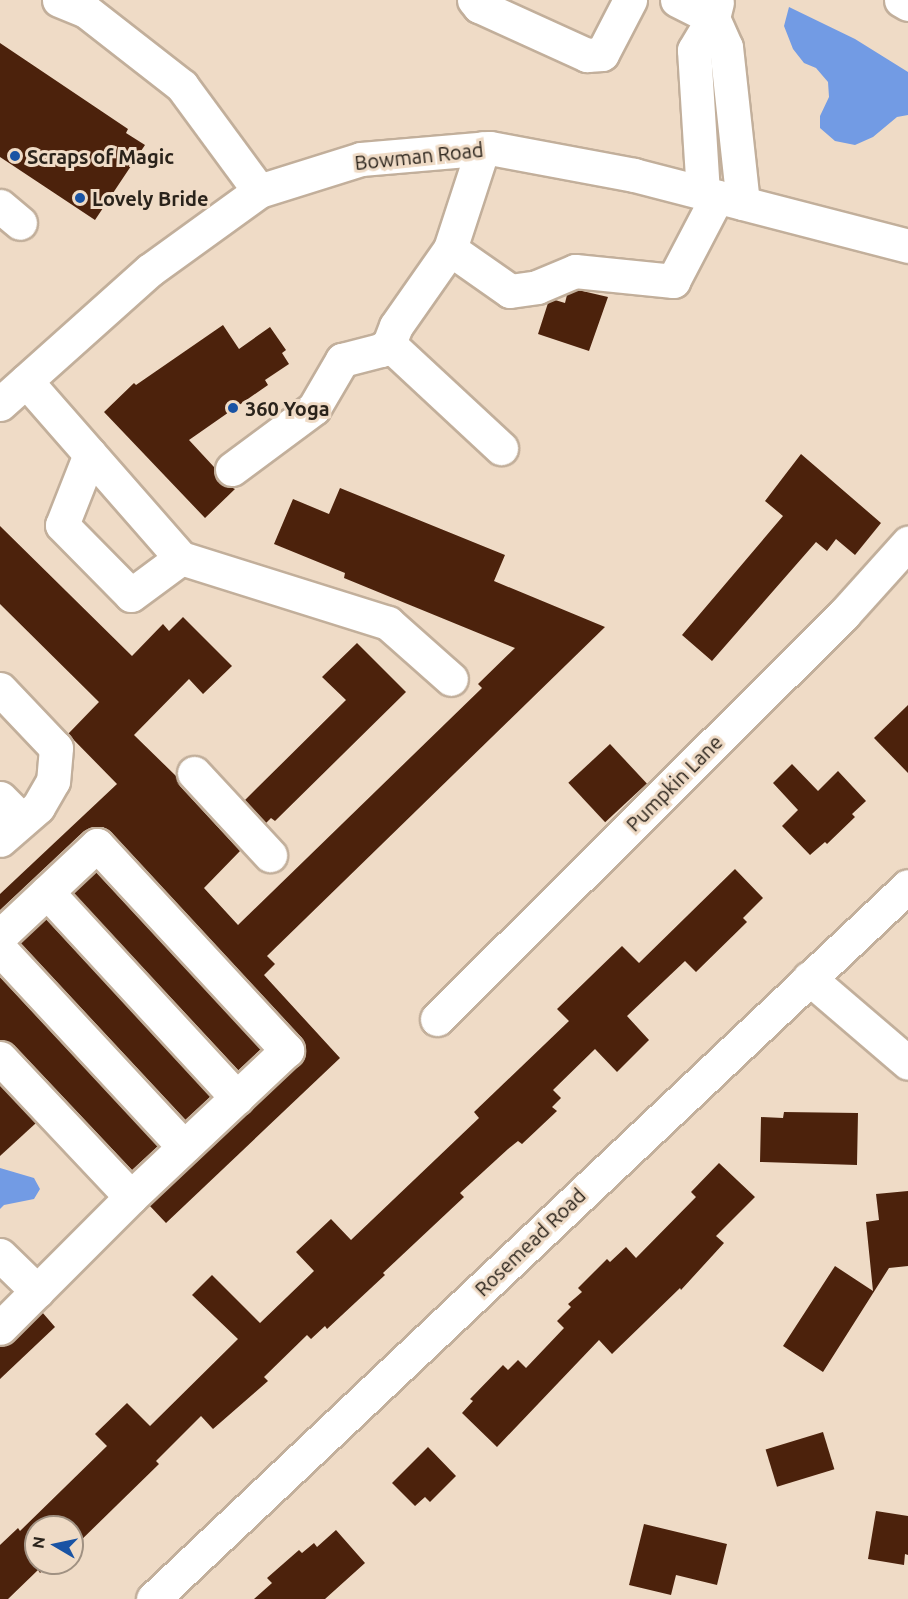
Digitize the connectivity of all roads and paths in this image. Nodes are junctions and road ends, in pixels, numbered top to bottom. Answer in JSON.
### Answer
{"nodes":[{"id":1,"x":474,"y":0,"type":"edge"},
{"id":2,"x":630,"y":0,"type":"edge"},
{"id":3,"x":677,"y":0,"type":"edge"},
{"id":4,"x":901,"y":0,"type":"edge"},
{"id":5,"x":78,"y":4,"type":"edge"},
{"id":6,"x":908,"y":4,"type":"edge"},
{"id":7,"x":716,"y":9,"type":"edge"},
{"id":8,"x":483,"y":148,"type":"junction"},
{"id":9,"x":259,"y":191,"type":"junction"},
{"id":10,"x":721,"y":198,"type":"junction"},
{"id":11,"x":908,"y":246,"type":"edge"},
{"id":12,"x":450,"y":249,"type":"junction"},
{"id":13,"x":389,"y":344,"type":"junction"},
{"id":14,"x":8,"y":393,"type":"edge"},
{"id":15,"x":501,"y":448,"type":"dead end"},
{"id":16,"x":90,"y":454,"type":"junction"},
{"id":17,"x":232,"y":469,"type":"dead end"},
{"id":18,"x":908,"y":543,"type":"edge"},
{"id":19,"x":181,"y":558,"type":"junction"},
{"id":20,"x":451,"y":679,"type":"dead end"},
{"id":21,"x":0,"y":689,"type":"edge"},
{"id":22,"x":194,"y":773,"type":"dead end"},
{"id":23,"x":7,"y":820,"type":"edge"},
{"id":24,"x":270,"y":855,"type":"dead end"},
{"id":25,"x":908,"y":886,"type":"edge"},
{"id":26,"x":47,"y":892,"type":"junction"},
{"id":27,"x":0,"y":936,"type":"edge"},
{"id":28,"x":0,"y":949,"type":"edge"},
{"id":29,"x":809,"y":978,"type":"junction"},
{"id":30,"x":437,"y":1019,"type":"dead end"},
{"id":31,"x":0,"y":1058,"type":"edge"},
{"id":32,"x":908,"y":1063,"type":"edge"},
{"id":33,"x":237,"y":1098,"type":"junction"},
{"id":34,"x":184,"y":1147,"type":"junction"},
{"id":35,"x":131,"y":1197,"type":"junction"},
{"id":36,"x":0,"y":1255,"type":"edge"},
{"id":37,"x":37,"y":1290,"type":"junction"},
{"id":38,"x":0,"y":1328,"type":"edge"},
{"id":39,"x":153,"y":1599,"type":"edge"}],
"edges":[{"from":1,"to":2,"type":"street"},
{"from":3,"to":7,"type":"street"},
{"from":4,"to":6,"type":"street"},
{"from":5,"to":9,"type":"street"},
{"from":7,"to":10,"type":"street"},
{"from":8,"to":9,"type":"street","name":"Bowman Road"},
{"from":8,"to":10,"type":"street","name":"Bowman Road"},
{"from":8,"to":12,"type":"street"},
{"from":9,"to":14,"type":"street","name":"Bowman Road"},
{"from":10,"to":11,"type":"street","name":"Bowman Road"},
{"from":10,"to":12,"type":"street"},
{"from":12,"to":13,"type":"street"},
{"from":13,"to":15,"type":"street"},
{"from":13,"to":17,"type":"street"},
{"from":14,"to":16,"type":"street"},
{"from":16,"to":19,"type":"street"},
{"from":16,"to":19,"type":"street"},
{"from":18,"to":30,"type":"street","name":"Pumpkin Lane"},
{"from":19,"to":20,"type":"street"},
{"from":21,"to":23,"type":"street"},
{"from":22,"to":24,"type":"street"},
{"from":25,"to":29,"type":"street","name":"Rosemead Road"},
{"from":26,"to":27,"type":"street"},
{"from":26,"to":33,"type":"street"},
{"from":26,"to":33,"type":"street"},
{"from":28,"to":34,"type":"street"},
{"from":29,"to":32,"type":"street"},
{"from":29,"to":39,"type":"street","name":"Rosemead Road"},
{"from":31,"to":35,"type":"street"},
{"from":33,"to":34,"type":"street"},
{"from":34,"to":35,"type":"street"},
{"from":35,"to":37,"type":"street"},
{"from":36,"to":37,"type":"street"},
{"from":37,"to":38,"type":"street"}]}
